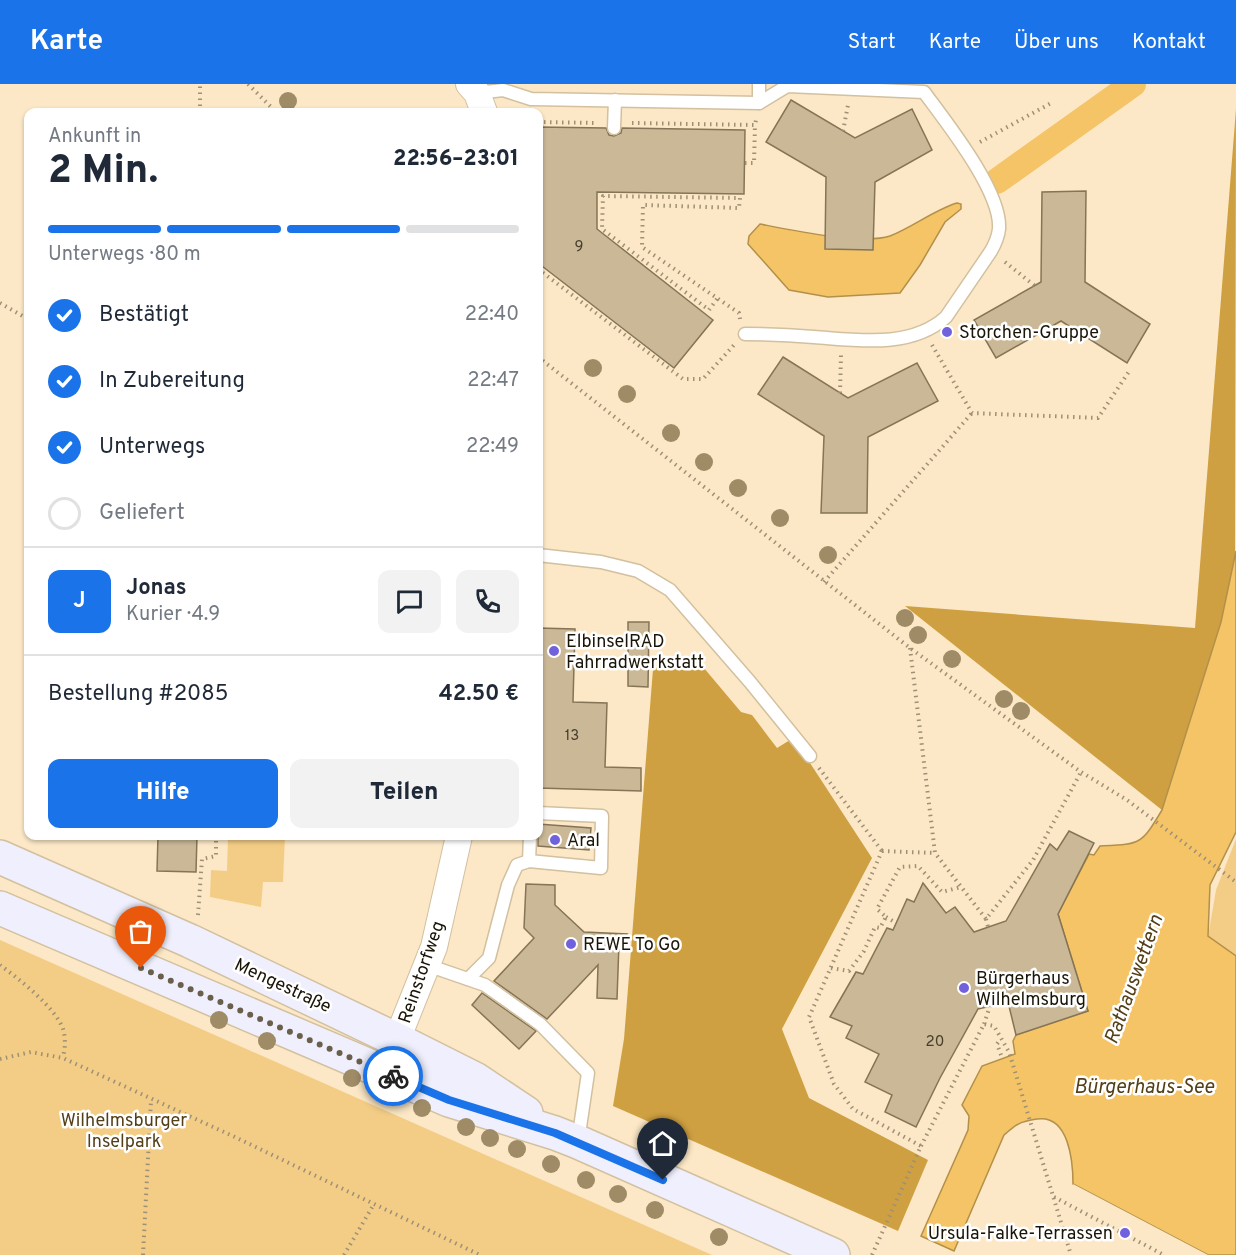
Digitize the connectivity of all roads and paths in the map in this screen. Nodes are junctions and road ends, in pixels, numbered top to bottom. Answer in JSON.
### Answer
{"nodes":[{"id":1,"x":200,"y":84,"type":"edge"},
{"id":2,"x":248,"y":84,"type":"edge"},
{"id":3,"x":759,"y":84,"type":"edge"},
{"id":4,"x":504,"y":87,"type":"edge"},
{"id":5,"x":851,"y":89,"type":"junction"},
{"id":6,"x":476,"y":96,"type":"edge"},
{"id":7,"x":615,"y":100,"type":"junction"},
{"id":8,"x":1053,"y":102,"type":"dead end"},
{"id":9,"x":759,"y":103,"type":"junction"},
{"id":10,"x":200,"y":108,"type":"edge"},
{"id":11,"x":272,"y":108,"type":"edge"},
{"id":12,"x":543,"y":122,"type":"edge"},
{"id":13,"x":614,"y":125,"type":"junction"},
{"id":14,"x":754,"y":125,"type":"junction"},
{"id":15,"x":843,"y":131,"type":"dead end"},
{"id":16,"x":965,"y":148,"type":"junction"},
{"id":17,"x":745,"y":163,"type":"dead end"},
{"id":18,"x":991,"y":251,"type":"junction"},
{"id":19,"x":543,"y":273,"type":"edge"},
{"id":20,"x":1035,"y":286,"type":"dead end"},
{"id":21,"x":717,"y":299,"type":"junction"},
{"id":22,"x":0,"y":303,"type":"edge"},
{"id":23,"x":24,"y":317,"type":"edge"},
{"id":24,"x":924,"y":332,"type":"junction"},
{"id":25,"x":745,"y":334,"type":"junction"},
{"id":26,"x":842,"y":338,"type":"junction"},
{"id":27,"x":543,"y":361,"type":"edge"},
{"id":28,"x":1130,"y":370,"type":"dead end"},
{"id":29,"x":840,"y":393,"type":"dead end"},
{"id":30,"x":972,"y":413,"type":"junction"},
{"id":31,"x":543,"y":556,"type":"edge"},
{"id":32,"x":824,"y":582,"type":"junction"},
{"id":33,"x":910,"y":648,"type":"junction"},
{"id":34,"x":810,"y":756,"type":"joint"},
{"id":35,"x":1081,"y":772,"type":"junction"},
{"id":36,"x":543,"y":813,"type":"edge"},
{"id":37,"x":216,"y":840,"type":"edge"},
{"id":38,"x":458,"y":840,"type":"edge"},
{"id":39,"x":530,"y":840,"type":"edge"},
{"id":40,"x":882,"y":851,"type":"junction"},
{"id":41,"x":935,"y":853,"type":"junction"},
{"id":42,"x":0,"y":857,"type":"edge"},
{"id":43,"x":529,"y":861,"type":"junction"},
{"id":44,"x":1236,"y":882,"type":"edge"},
{"id":45,"x":961,"y":887,"type":"junction"},
{"id":46,"x":0,"y":908,"type":"edge"},
{"id":47,"x":886,"y":917,"type":"junction"},
{"id":48,"x":986,"y":919,"type":"junction"},
{"id":49,"x":896,"y":923,"type":"dead end"},
{"id":50,"x":988,"y":927,"type":"dead end"},
{"id":51,"x":189,"y":941,"type":"junction"},
{"id":52,"x":0,"y":965,"type":"edge"},
{"id":53,"x":427,"y":965,"type":"junction"},
{"id":54,"x":831,"y":968,"type":"junction"},
{"id":55,"x":468,"y":979,"type":"junction"},
{"id":56,"x":990,"y":1006,"type":"dead end"},
{"id":57,"x":984,"y":1024,"type":"junction"},
{"id":58,"x":1002,"y":1039,"type":"junction"},
{"id":59,"x":397,"y":1040,"type":"junction"},
{"id":60,"x":1001,"y":1055,"type":"dead end"},
{"id":61,"x":63,"y":1058,"type":"junction"},
{"id":62,"x":0,"y":1059,"type":"edge"},
{"id":63,"x":384,"y":1072,"type":"junction"},
{"id":64,"x":151,"y":1100,"type":"junction"},
{"id":65,"x":566,"y":1138,"type":"junction"},
{"id":66,"x":921,"y":1146,"type":"junction"},
{"id":67,"x":1054,"y":1196,"type":"junction"},
{"id":68,"x":374,"y":1204,"type":"junction"},
{"id":69,"x":143,"y":1255,"type":"edge"},
{"id":70,"x":344,"y":1255,"type":"edge"},
{"id":71,"x":480,"y":1255,"type":"edge"},
{"id":72,"x":833,"y":1255,"type":"edge"},
{"id":73,"x":872,"y":1255,"type":"edge"},
{"id":74,"x":1071,"y":1255,"type":"edge"},
{"id":75,"x":1164,"y":1255,"type":"edge"}],
"edges":[{"from":1,"to":10,"type":"path"},
{"from":2,"to":11,"type":"path"},
{"from":3,"to":9,"type":"lane"},
{"from":4,"to":6,"type":"lane"},
{"from":4,"to":7,"type":"lane"},
{"from":5,"to":9,"type":"lane"},
{"from":5,"to":15,"type":"path"},
{"from":5,"to":16,"type":"lane"},
{"from":7,"to":9,"type":"lane"},
{"from":7,"to":13,"type":"lane"},
{"from":8,"to":16,"type":"path"},
{"from":9,"to":14,"type":"path"},
{"from":12,"to":13,"type":"path"},
{"from":13,"to":14,"type":"path"},
{"from":14,"to":17,"type":"path"},
{"from":16,"to":18,"type":"lane"},
{"from":18,"to":20,"type":"path"},
{"from":18,"to":24,"type":"lane"},
{"from":19,"to":25,"type":"path"},
{"from":21,"to":21,"type":"path"},
{"from":21,"to":25,"type":"path"},
{"from":22,"to":23,"type":"path"},
{"from":24,"to":26,"type":"lane"},
{"from":24,"to":30,"type":"path"},
{"from":25,"to":26,"type":"lane"},
{"from":26,"to":29,"type":"path"},
{"from":27,"to":32,"type":"path"},
{"from":28,"to":30,"type":"path"},
{"from":30,"to":32,"type":"path"},
{"from":31,"to":34,"type":"lane"},
{"from":32,"to":33,"type":"path"},
{"from":33,"to":35,"type":"path"},
{"from":33,"to":41,"type":"path"},
{"from":34,"to":40,"type":"path"},
{"from":35,"to":44,"type":"path"},
{"from":35,"to":48,"type":"path"},
{"from":36,"to":43,"type":"lane"},
{"from":37,"to":51,"type":"path"},
{"from":38,"to":53,"type":"street","name":"Reinstorfweg"},
{"from":39,"to":43,"type":"lane"},
{"from":40,"to":41,"type":"path"},
{"from":40,"to":54,"type":"path"},
{"from":41,"to":45,"type":"path"},
{"from":42,"to":51,"type":"main road","name":"Mengestraße"},
{"from":43,"to":55,"type":"lane"},
{"from":45,"to":47,"type":"path"},
{"from":45,"to":48,"type":"path"},
{"from":46,"to":63,"type":"main road","name":"Mengestraße"},
{"from":47,"to":49,"type":"path"},
{"from":47,"to":54,"type":"path"},
{"from":48,"to":50,"type":"path"},
{"from":51,"to":59,"type":"main road","name":"Mengestraße"},
{"from":52,"to":61,"type":"path"},
{"from":53,"to":55,"type":"lane"},
{"from":53,"to":59,"type":"street","name":"Reinstorfweg"},
{"from":54,"to":66,"type":"path"},
{"from":55,"to":65,"type":"lane"},
{"from":56,"to":57,"type":"path"},
{"from":57,"to":58,"type":"path"},
{"from":57,"to":66,"type":"path"},
{"from":58,"to":60,"type":"path"},
{"from":58,"to":67,"type":"path"},
{"from":59,"to":63,"type":"street","name":"Reinstorfweg"},
{"from":59,"to":65,"type":"main road","name":"Mengestraße"},
{"from":61,"to":62,"type":"path"},
{"from":61,"to":64,"type":"path"},
{"from":63,"to":65,"type":"main road","name":"Mengestraße"},
{"from":64,"to":68,"type":"path"},
{"from":64,"to":69,"type":"path"},
{"from":65,"to":72,"type":"main road","name":"Mengestraße"},
{"from":66,"to":73,"type":"path"},
{"from":67,"to":74,"type":"path"},
{"from":67,"to":75,"type":"path"},
{"from":68,"to":70,"type":"path"},
{"from":68,"to":71,"type":"path"}]}
